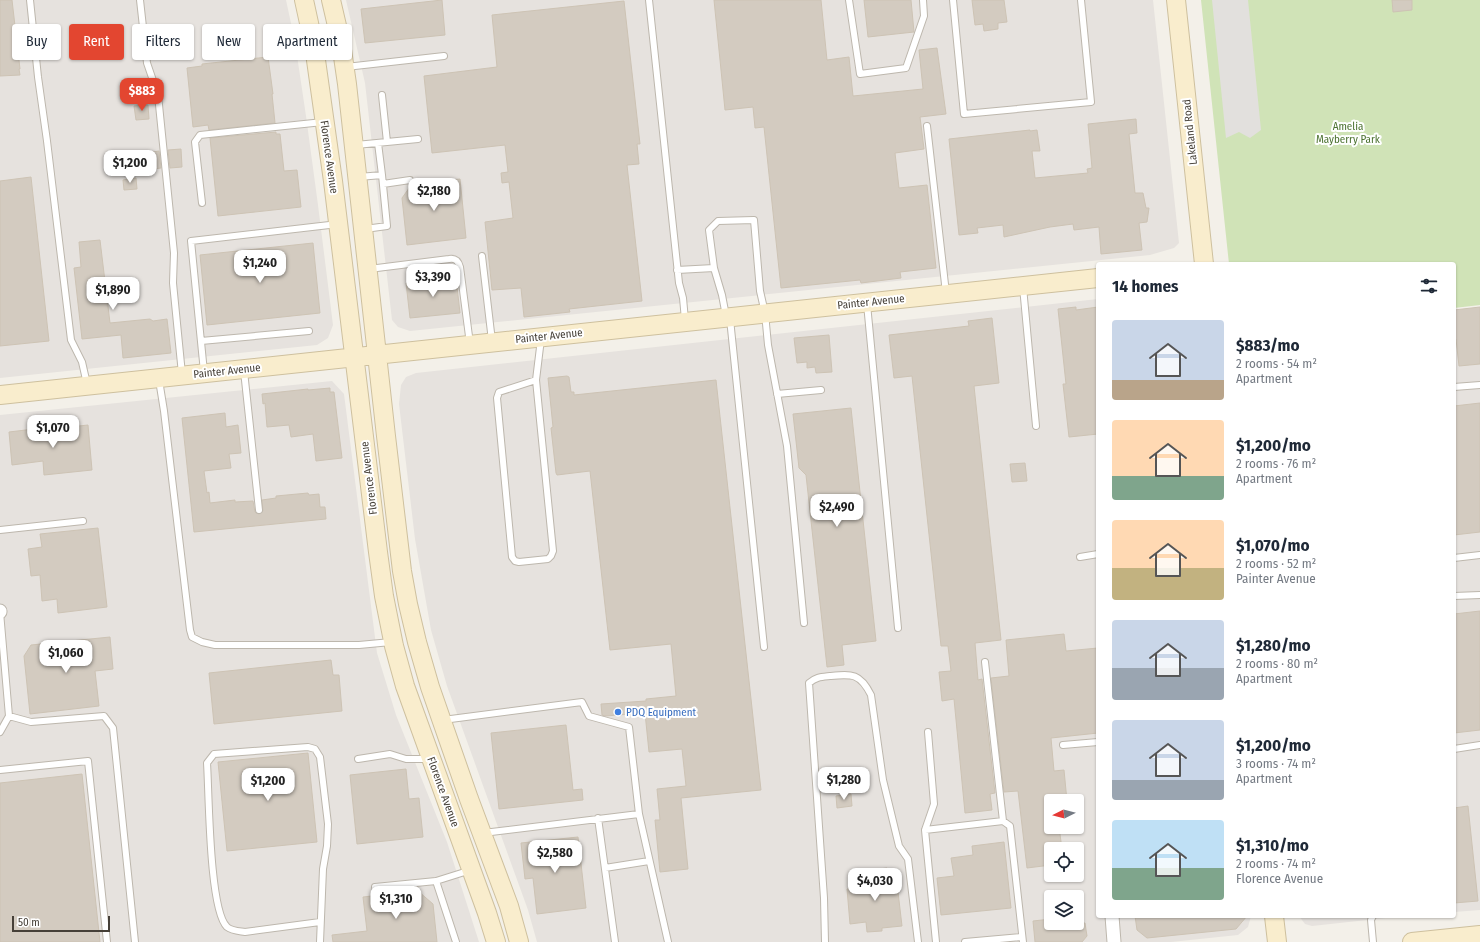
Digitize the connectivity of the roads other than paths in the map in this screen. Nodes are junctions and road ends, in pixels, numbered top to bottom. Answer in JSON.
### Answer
{"nodes":[{"id":1,"x":30,"y":0,"type":"edge"},
{"id":2,"x":140,"y":0,"type":"edge"},
{"id":3,"x":304,"y":0,"type":"edge"},
{"id":4,"x":330,"y":0,"type":"edge"},
{"id":5,"x":649,"y":0,"type":"edge"},
{"id":6,"x":850,"y":0,"type":"edge"},
{"id":7,"x":923,"y":0,"type":"edge"},
{"id":8,"x":953,"y":0,"type":"edge"},
{"id":9,"x":1080,"y":0,"type":"edge"},
{"id":10,"x":1176,"y":0,"type":"edge"},
{"id":11,"x":444,"y":56,"type":"dead end"},
{"id":12,"x":344,"y":68,"type":"junction"},
{"id":13,"x":382,"y":95,"type":"dead end"},
{"id":14,"x":325,"y":122,"type":"junction"},
{"id":15,"x":927,"y":126,"type":"dead end"},
{"id":16,"x":418,"y":139,"type":"dead end"},
{"id":17,"x":387,"y":142,"type":"junction"},
{"id":18,"x":378,"y":143,"type":"junction"},
{"id":19,"x":354,"y":145,"type":"junction"},
{"id":20,"x":382,"y":175,"type":"junction"},
{"id":21,"x":358,"y":178,"type":"junction"},
{"id":22,"x":410,"y":180,"type":"dead end"},
{"id":23,"x":383,"y":184,"type":"junction"},
{"id":24,"x":202,"y":203,"type":"dead end"},
{"id":25,"x":338,"y":224,"type":"junction"},
{"id":26,"x":363,"y":229,"type":"junction"},
{"id":27,"x":482,"y":256,"type":"dead end"},
{"id":28,"x":1204,"y":262,"type":"edge"},
{"id":29,"x":714,"y":268,"type":"junction"},
{"id":30,"x":368,"y":269,"type":"junction"},
{"id":31,"x":677,"y":270,"type":"junction"},
{"id":32,"x":1096,"y":278,"type":"edge"},
{"id":33,"x":1023,"y":286,"type":"junction"},
{"id":34,"x":946,"y":294,"type":"junction"},
{"id":35,"x":867,"y":302,"type":"junction"},
{"id":36,"x":765,"y":313,"type":"junction"},
{"id":37,"x":728,"y":317,"type":"junction"},
{"id":38,"x":685,"y":322,"type":"junction"},
{"id":39,"x":309,"y":331,"type":"dead end"},
{"id":40,"x":541,"y":337,"type":"junction"},
{"id":41,"x":201,"y":341,"type":"junction"},
{"id":42,"x":493,"y":342,"type":"junction"},
{"id":43,"x":470,"y":345,"type":"junction"},
{"id":44,"x":377,"y":355,"type":"junction"},
{"id":45,"x":354,"y":357,"type":"junction"},
{"id":46,"x":243,"y":369,"type":"junction"},
{"id":47,"x":204,"y":373,"type":"junction"},
{"id":48,"x":182,"y":376,"type":"junction"},
{"id":49,"x":158,"y":378,"type":"junction"},
{"id":50,"x":536,"y":380,"type":"junction"},
{"id":51,"x":1480,"y":385,"type":"edge"},
{"id":52,"x":88,"y":386,"type":"junction"},
{"id":53,"x":1456,"y":387,"type":"edge"},
{"id":54,"x":821,"y":390,"type":"dead end"},
{"id":55,"x":777,"y":394,"type":"junction"},
{"id":56,"x":0,"y":395,"type":"edge"},
{"id":57,"x":1036,"y":426,"type":"dead end"},
{"id":58,"x":259,"y":510,"type":"dead end"},
{"id":59,"x":83,"y":521,"type":"dead end"},
{"id":60,"x":0,"y":530,"type":"edge"},
{"id":61,"x":1096,"y":554,"type":"edge"},
{"id":62,"x":1480,"y":555,"type":"edge"},
{"id":63,"x":1080,"y":557,"type":"dead end"},
{"id":64,"x":1456,"y":558,"type":"edge"},
{"id":65,"x":1480,"y":595,"type":"edge"},
{"id":66,"x":1456,"y":596,"type":"edge"},
{"id":67,"x":0,"y":612,"type":"edge"},
{"id":68,"x":804,"y":622,"type":"dead end"},
{"id":69,"x":898,"y":628,"type":"dead end"},
{"id":70,"x":394,"y":642,"type":"junction"},
{"id":71,"x":764,"y":647,"type":"dead end"},
{"id":72,"x":985,"y":662,"type":"dead end"},
{"id":73,"x":9,"y":716,"type":"junction"},
{"id":74,"x":441,"y":720,"type":"junction"},
{"id":75,"x":0,"y":732,"type":"edge"},
{"id":76,"x":928,"y":732,"type":"dead end"},
{"id":77,"x":1096,"y":742,"type":"edge"},
{"id":78,"x":1063,"y":745,"type":"dead end"},
{"id":79,"x":1480,"y":745,"type":"edge"},
{"id":80,"x":1456,"y":749,"type":"edge"},
{"id":81,"x":358,"y":759,"type":"dead end"},
{"id":82,"x":431,"y":760,"type":"junction"},
{"id":83,"x":0,"y":770,"type":"edge"},
{"id":84,"x":639,"y":814,"type":"junction"},
{"id":85,"x":598,"y":818,"type":"junction"},
{"id":86,"x":1003,"y":822,"type":"junction"},
{"id":87,"x":925,"y":830,"type":"junction"},
{"id":88,"x":481,"y":833,"type":"junction"},
{"id":89,"x":649,"y":861,"type":"junction"},
{"id":90,"x":605,"y":868,"type":"junction"},
{"id":91,"x":472,"y":870,"type":"junction"},
{"id":92,"x":436,"y":881,"type":"junction"},
{"id":93,"x":375,"y":888,"type":"dead end"},
{"id":94,"x":1112,"y":918,"type":"edge"},
{"id":95,"x":1274,"y":918,"type":"edge"},
{"id":96,"x":1372,"y":918,"type":"edge"},
{"id":97,"x":320,"y":922,"type":"junction"},
{"id":98,"x":1480,"y":935,"type":"edge"},
{"id":99,"x":1023,"y":939,"type":"edge"},
{"id":100,"x":107,"y":942,"type":"edge"},
{"id":101,"x":136,"y":942,"type":"edge"},
{"id":102,"x":320,"y":942,"type":"edge"},
{"id":103,"x":456,"y":942,"type":"edge"},
{"id":104,"x":496,"y":942,"type":"edge"},
{"id":105,"x":519,"y":942,"type":"edge"},
{"id":106,"x":615,"y":942,"type":"edge"},
{"id":107,"x":668,"y":942,"type":"edge"},
{"id":108,"x":825,"y":942,"type":"edge"},
{"id":109,"x":918,"y":942,"type":"edge"},
{"id":110,"x":936,"y":942,"type":"edge"},
{"id":111,"x":965,"y":942,"type":"edge"},
{"id":112,"x":1114,"y":942,"type":"edge"},
{"id":113,"x":1277,"y":942,"type":"edge"},
{"id":114,"x":1373,"y":942,"type":"edge"},
{"id":115,"x":1412,"y":942,"type":"edge"}],
"edges":[{"from":1,"to":52,"type":"lane"},
{"from":2,"to":48,"type":"lane"},
{"from":3,"to":14,"type":"main road","name":"Florence Avenue"},
{"from":4,"to":12,"type":"main road","name":"Florence Avenue"},
{"from":5,"to":31,"type":"lane"},
{"from":6,"to":7,"type":"lane"},
{"from":8,"to":9,"type":"lane"},
{"from":10,"to":28,"type":"main road","name":"Lakeland Road"},
{"from":11,"to":12,"type":"lane"},
{"from":12,"to":19,"type":"main road","name":"Florence Avenue"},
{"from":13,"to":17,"type":"lane"},
{"from":14,"to":24,"type":"lane"},
{"from":14,"to":25,"type":"main road","name":"Florence Avenue"},
{"from":15,"to":34,"type":"lane"},
{"from":16,"to":17,"type":"lane"},
{"from":17,"to":18,"type":"lane"},
{"from":18,"to":19,"type":"lane"},
{"from":18,"to":20,"type":"lane"},
{"from":19,"to":21,"type":"main road","name":"Florence Avenue"},
{"from":20,"to":21,"type":"lane"},
{"from":20,"to":23,"type":"lane"},
{"from":21,"to":26,"type":"main road","name":"Florence Avenue"},
{"from":22,"to":23,"type":"lane"},
{"from":23,"to":26,"type":"lane"},
{"from":25,"to":41,"type":"lane"},
{"from":25,"to":45,"type":"main road","name":"Florence Avenue"},
{"from":26,"to":30,"type":"main road","name":"Florence Avenue"},
{"from":27,"to":42,"type":"lane"},
{"from":29,"to":31,"type":"lane"},
{"from":29,"to":36,"type":"lane"},
{"from":29,"to":37,"type":"lane"},
{"from":30,"to":43,"type":"lane"},
{"from":30,"to":44,"type":"main road","name":"Florence Avenue"},
{"from":31,"to":38,"type":"lane"},
{"from":32,"to":33,"type":"main road","name":"Painter Avenue"},
{"from":33,"to":34,"type":"main road","name":"Painter Avenue"},
{"from":33,"to":57,"type":"lane"},
{"from":34,"to":35,"type":"main road","name":"Painter Avenue"},
{"from":35,"to":36,"type":"main road","name":"Painter Avenue"},
{"from":35,"to":69,"type":"lane"},
{"from":36,"to":37,"type":"main road","name":"Painter Avenue"},
{"from":36,"to":55,"type":"lane"},
{"from":37,"to":38,"type":"main road","name":"Painter Avenue"},
{"from":37,"to":71,"type":"lane"},
{"from":38,"to":40,"type":"main road","name":"Painter Avenue"},
{"from":39,"to":41,"type":"lane"},
{"from":40,"to":42,"type":"main road","name":"Painter Avenue"},
{"from":40,"to":50,"type":"lane"},
{"from":41,"to":47,"type":"lane"},
{"from":42,"to":43,"type":"main road","name":"Painter Avenue"},
{"from":43,"to":44,"type":"main road","name":"Painter Avenue"},
{"from":44,"to":45,"type":"main road","name":"Painter Avenue"},
{"from":44,"to":74,"type":"main road","name":"Florence Avenue"},
{"from":45,"to":46,"type":"main road","name":"Painter Avenue"},
{"from":45,"to":70,"type":"main road","name":"Florence Avenue"},
{"from":46,"to":47,"type":"main road","name":"Painter Avenue"},
{"from":46,"to":58,"type":"lane"},
{"from":47,"to":48,"type":"main road","name":"Painter Avenue"},
{"from":48,"to":49,"type":"main road","name":"Painter Avenue"},
{"from":49,"to":52,"type":"main road","name":"Painter Avenue"},
{"from":49,"to":70,"type":"lane"},
{"from":50,"to":50,"type":"lane"},
{"from":51,"to":53,"type":"lane"},
{"from":52,"to":56,"type":"main road","name":"Painter Avenue"},
{"from":54,"to":55,"type":"lane"},
{"from":55,"to":68,"type":"lane"},
{"from":59,"to":60,"type":"lane"},
{"from":61,"to":63,"type":"lane"},
{"from":62,"to":64,"type":"lane"},
{"from":65,"to":66,"type":"lane"},
{"from":67,"to":73,"type":"lane"},
{"from":70,"to":82,"type":"main road","name":"Florence Avenue"},
{"from":72,"to":86,"type":"lane"},
{"from":73,"to":75,"type":"lane"},
{"from":73,"to":101,"type":"lane"},
{"from":74,"to":84,"type":"lane"},
{"from":74,"to":88,"type":"main road","name":"Florence Avenue"},
{"from":76,"to":87,"type":"lane"},
{"from":77,"to":78,"type":"lane"},
{"from":79,"to":80,"type":"lane"},
{"from":81,"to":82,"type":"lane"},
{"from":82,"to":91,"type":"main road","name":"Florence Avenue"},
{"from":83,"to":100,"type":"lane"},
{"from":84,"to":85,"type":"lane"},
{"from":84,"to":89,"type":"lane"},
{"from":85,"to":88,"type":"lane"},
{"from":85,"to":90,"type":"lane"},
{"from":86,"to":87,"type":"lane"},
{"from":86,"to":99,"type":"lane"},
{"from":87,"to":110,"type":"lane"},
{"from":88,"to":105,"type":"main road","name":"Florence Avenue"},
{"from":89,"to":90,"type":"lane"},
{"from":89,"to":107,"type":"lane"},
{"from":90,"to":106,"type":"lane"},
{"from":91,"to":92,"type":"lane"},
{"from":91,"to":104,"type":"main road","name":"Florence Avenue"},
{"from":92,"to":93,"type":"lane"},
{"from":92,"to":103,"type":"lane"},
{"from":94,"to":112,"type":"street"},
{"from":95,"to":113,"type":"main road"},
{"from":96,"to":114,"type":"lane"},
{"from":97,"to":97,"type":"lane"},
{"from":97,"to":102,"type":"lane"},
{"from":98,"to":115,"type":"main road"},
{"from":99,"to":111,"type":"lane"},
{"from":108,"to":109,"type":"lane"}]}
